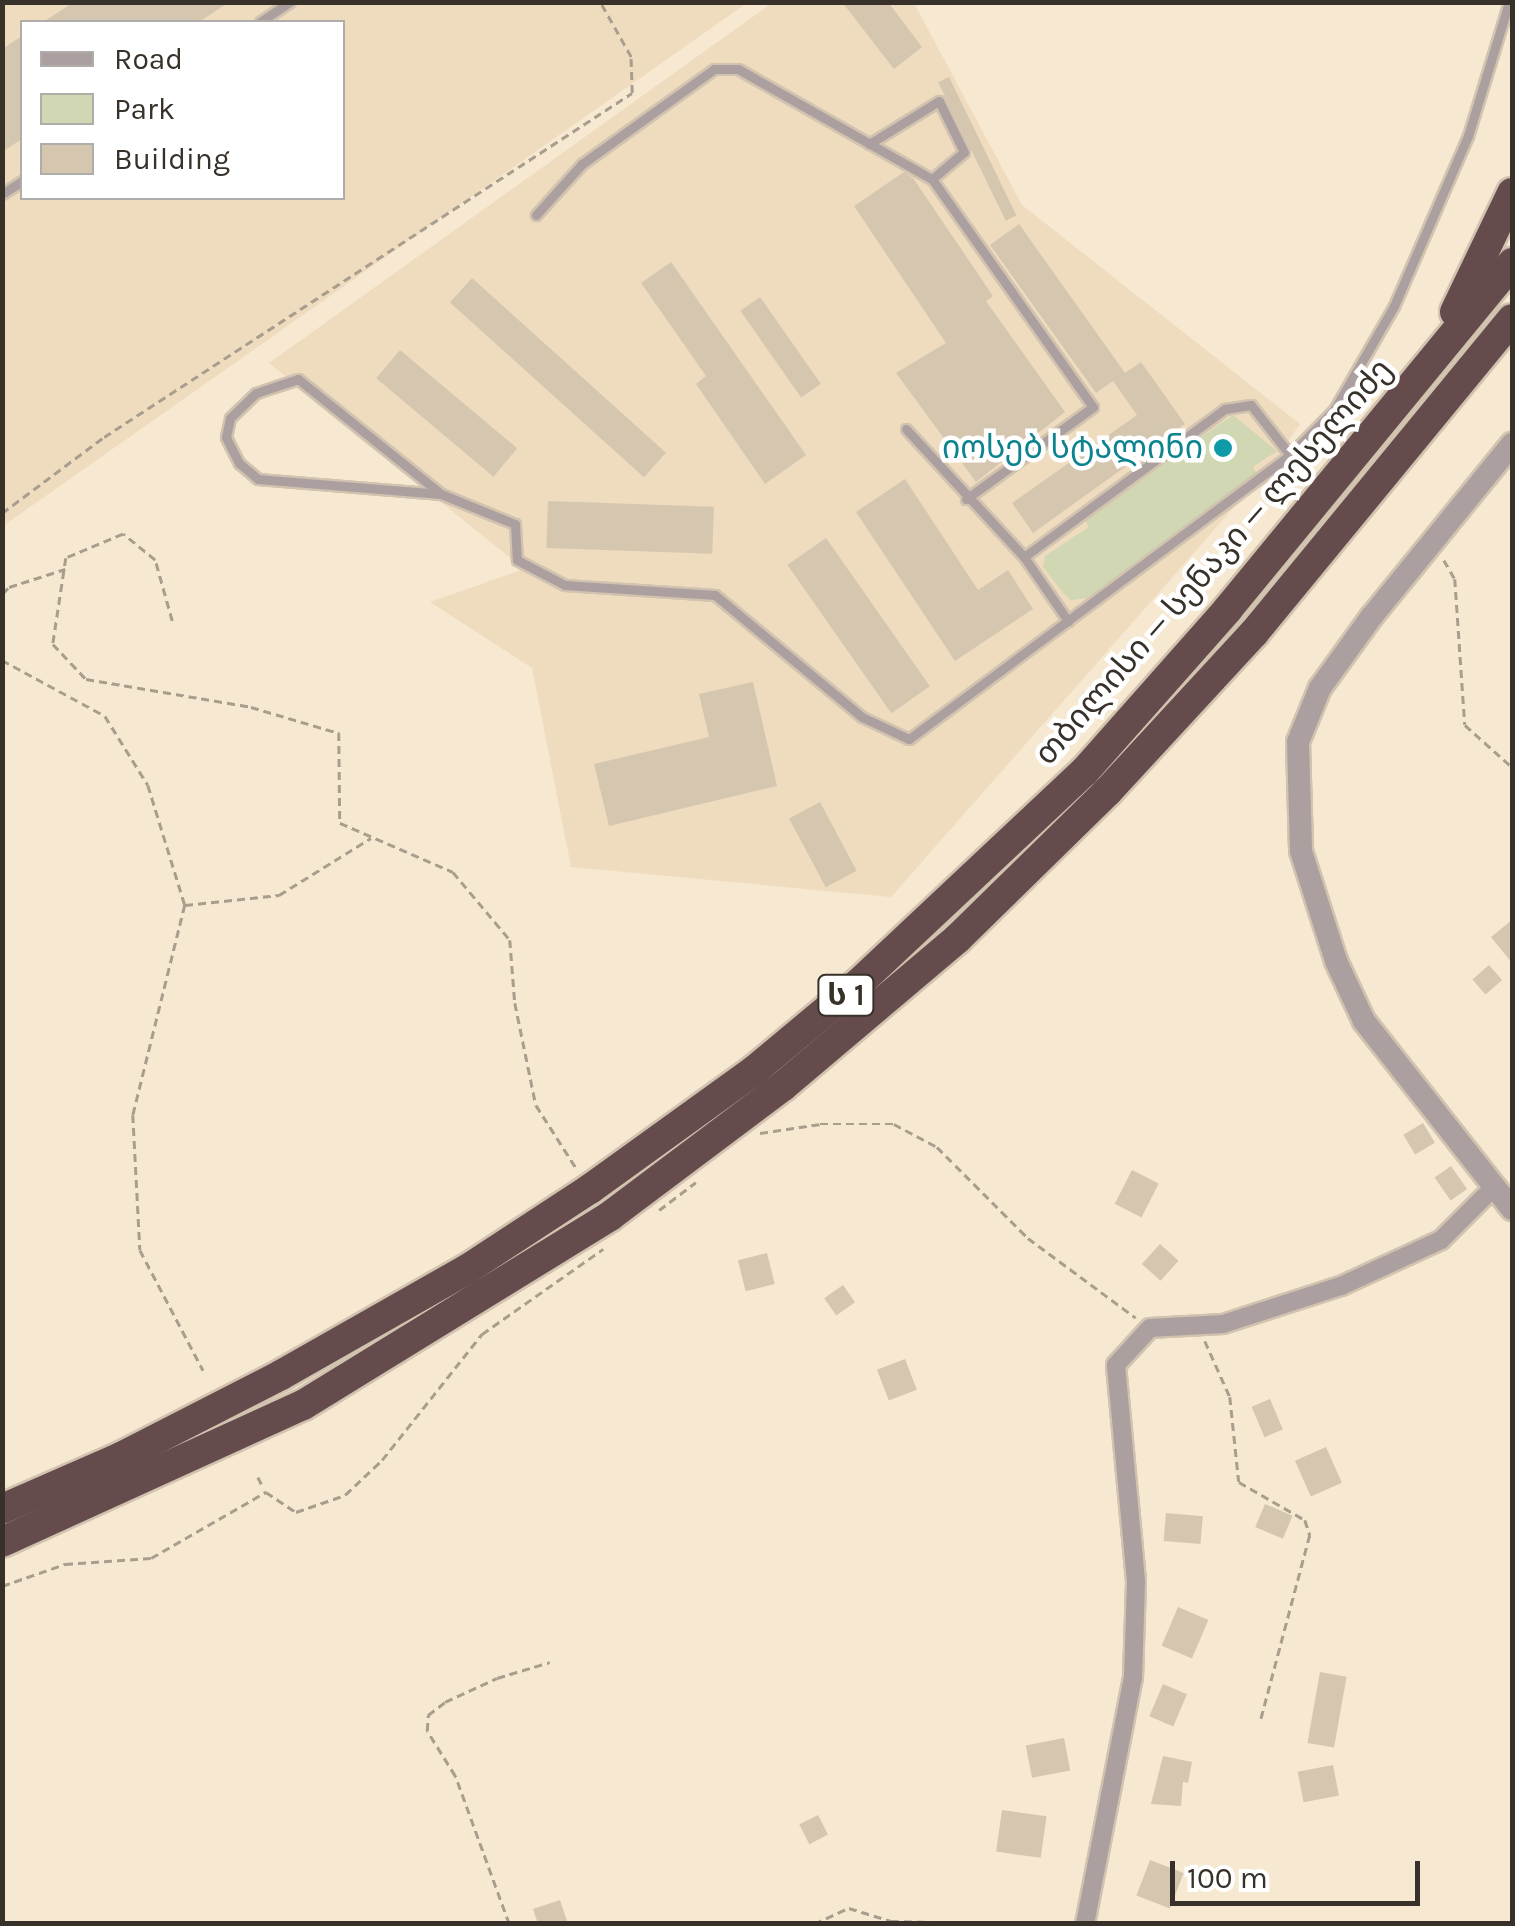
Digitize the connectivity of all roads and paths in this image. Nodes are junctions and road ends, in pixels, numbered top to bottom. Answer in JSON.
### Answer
{"nodes":[{"id":1,"x":290,"y":2,"type":"edge"},
{"id":2,"x":600,"y":2,"type":"edge"},
{"id":3,"x":1509,"y":2,"type":"edge"},
{"id":4,"x":263,"y":20,"type":"edge"},
{"id":5,"x":869,"y":144,"type":"junction"},
{"id":6,"x":932,"y":180,"type":"junction"},
{"id":7,"x":1512,"y":194,"type":"edge"},
{"id":8,"x":536,"y":215,"type":"dead end"},
{"id":9,"x":1512,"y":263,"type":"edge"},
{"id":10,"x":1512,"y":319,"type":"edge"},
{"id":11,"x":1512,"y":346,"type":"edge"},
{"id":12,"x":1424,"y":372,"type":"junction"},
{"id":13,"x":1453,"y":394,"type":"junction"},
{"id":14,"x":906,"y":429,"type":"dead end"},
{"id":15,"x":1512,"y":444,"type":"edge"},
{"id":16,"x":1290,"y":455,"type":"junction"},
{"id":17,"x":441,"y":494,"type":"junction"},
{"id":18,"x":966,"y":499,"type":"junction"},
{"id":19,"x":2,"y":514,"type":"edge"},
{"id":20,"x":1434,"y":541,"type":"junction"},
{"id":21,"x":1024,"y":557,"type":"junction"},
{"id":22,"x":65,"y":568,"type":"junction"},
{"id":23,"x":2,"y":594,"type":"edge"},
{"id":24,"x":172,"y":621,"type":"dead end"},
{"id":25,"x":1068,"y":621,"type":"junction"},
{"id":26,"x":2,"y":660,"type":"edge"},
{"id":27,"x":1512,"y":767,"type":"edge"},
{"id":28,"x":372,"y":837,"type":"junction"},
{"id":29,"x":186,"y":904,"type":"junction"},
{"id":30,"x":756,"y":1134,"type":"dead end"},
{"id":31,"x":702,"y":1176,"type":"dead end"},
{"id":32,"x":1495,"y":1186,"type":"junction"},
{"id":33,"x":590,"y":1189,"type":"junction"},
{"id":34,"x":1512,"y":1209,"type":"edge"},
{"id":35,"x":658,"y":1211,"type":"dead end"},
{"id":36,"x":610,"y":1245,"type":"dead end"},
{"id":37,"x":1198,"y":1326,"type":"junction"},
{"id":38,"x":1150,"y":1328,"type":"junction"},
{"id":39,"x":202,"y":1370,"type":"dead end"},
{"id":40,"x":258,"y":1477,"type":"dead end"},
{"id":41,"x":266,"y":1492,"type":"junction"},
{"id":42,"x":2,"y":1509,"type":"edge"},
{"id":43,"x":2,"y":1542,"type":"edge"},
{"id":44,"x":2,"y":1586,"type":"edge"},
{"id":45,"x":550,"y":1662,"type":"dead end"},
{"id":46,"x":1260,"y":1719,"type":"dead end"},
{"id":47,"x":509,"y":1924,"type":"edge"},
{"id":48,"x":814,"y":1924,"type":"edge"},
{"id":49,"x":1016,"y":1924,"type":"edge"},
{"id":50,"x":1085,"y":1924,"type":"edge"}],
"edges":[{"from":1,"to":4,"type":"lane"},
{"from":2,"to":19,"type":"path"},
{"from":3,"to":16,"type":"lane"},
{"from":5,"to":6,"type":"lane"},
{"from":5,"to":6,"type":"lane"},
{"from":5,"to":8,"type":"lane"},
{"from":6,"to":18,"type":"lane"},
{"from":7,"to":12,"type":"highway"},
{"from":9,"to":12,"type":"highway","name":"თბილისი — სენაკი — ლესელიძე","number":"ს 1"},
{"from":10,"to":13,"type":"highway","number":"ს 1"},
{"from":11,"to":13,"type":"highway"},
{"from":12,"to":33,"type":"highway","name":"თბილისი — სენაკი — ლესელიძე","number":"ს 1"},
{"from":13,"to":43,"type":"highway","number":"ს 1"},
{"from":14,"to":18,"type":"lane"},
{"from":15,"to":20,"type":"street"},
{"from":16,"to":21,"type":"lane"},
{"from":16,"to":25,"type":"lane"},
{"from":17,"to":17,"type":"lane"},
{"from":17,"to":25,"type":"lane"},
{"from":18,"to":21,"type":"lane"},
{"from":20,"to":27,"type":"path"},
{"from":20,"to":32,"type":"street"},
{"from":21,"to":25,"type":"lane"},
{"from":22,"to":23,"type":"path"},
{"from":22,"to":24,"type":"path"},
{"from":22,"to":28,"type":"path"},
{"from":26,"to":29,"type":"path"},
{"from":28,"to":29,"type":"path"},
{"from":28,"to":33,"type":"path"},
{"from":29,"to":39,"type":"path"},
{"from":30,"to":38,"type":"path"},
{"from":31,"to":35,"type":"path"},
{"from":32,"to":34,"type":"street"},
{"from":32,"to":37,"type":"street"},
{"from":33,"to":42,"type":"highway","name":"თბილისი — სენაკი — ლესელიძე","number":"ს 1"},
{"from":36,"to":41,"type":"path"},
{"from":37,"to":38,"type":"street"},
{"from":37,"to":46,"type":"path"},
{"from":38,"to":50,"type":"street"},
{"from":40,"to":41,"type":"path"},
{"from":41,"to":44,"type":"path"},
{"from":45,"to":47,"type":"path"},
{"from":48,"to":49,"type":"path"}]}
